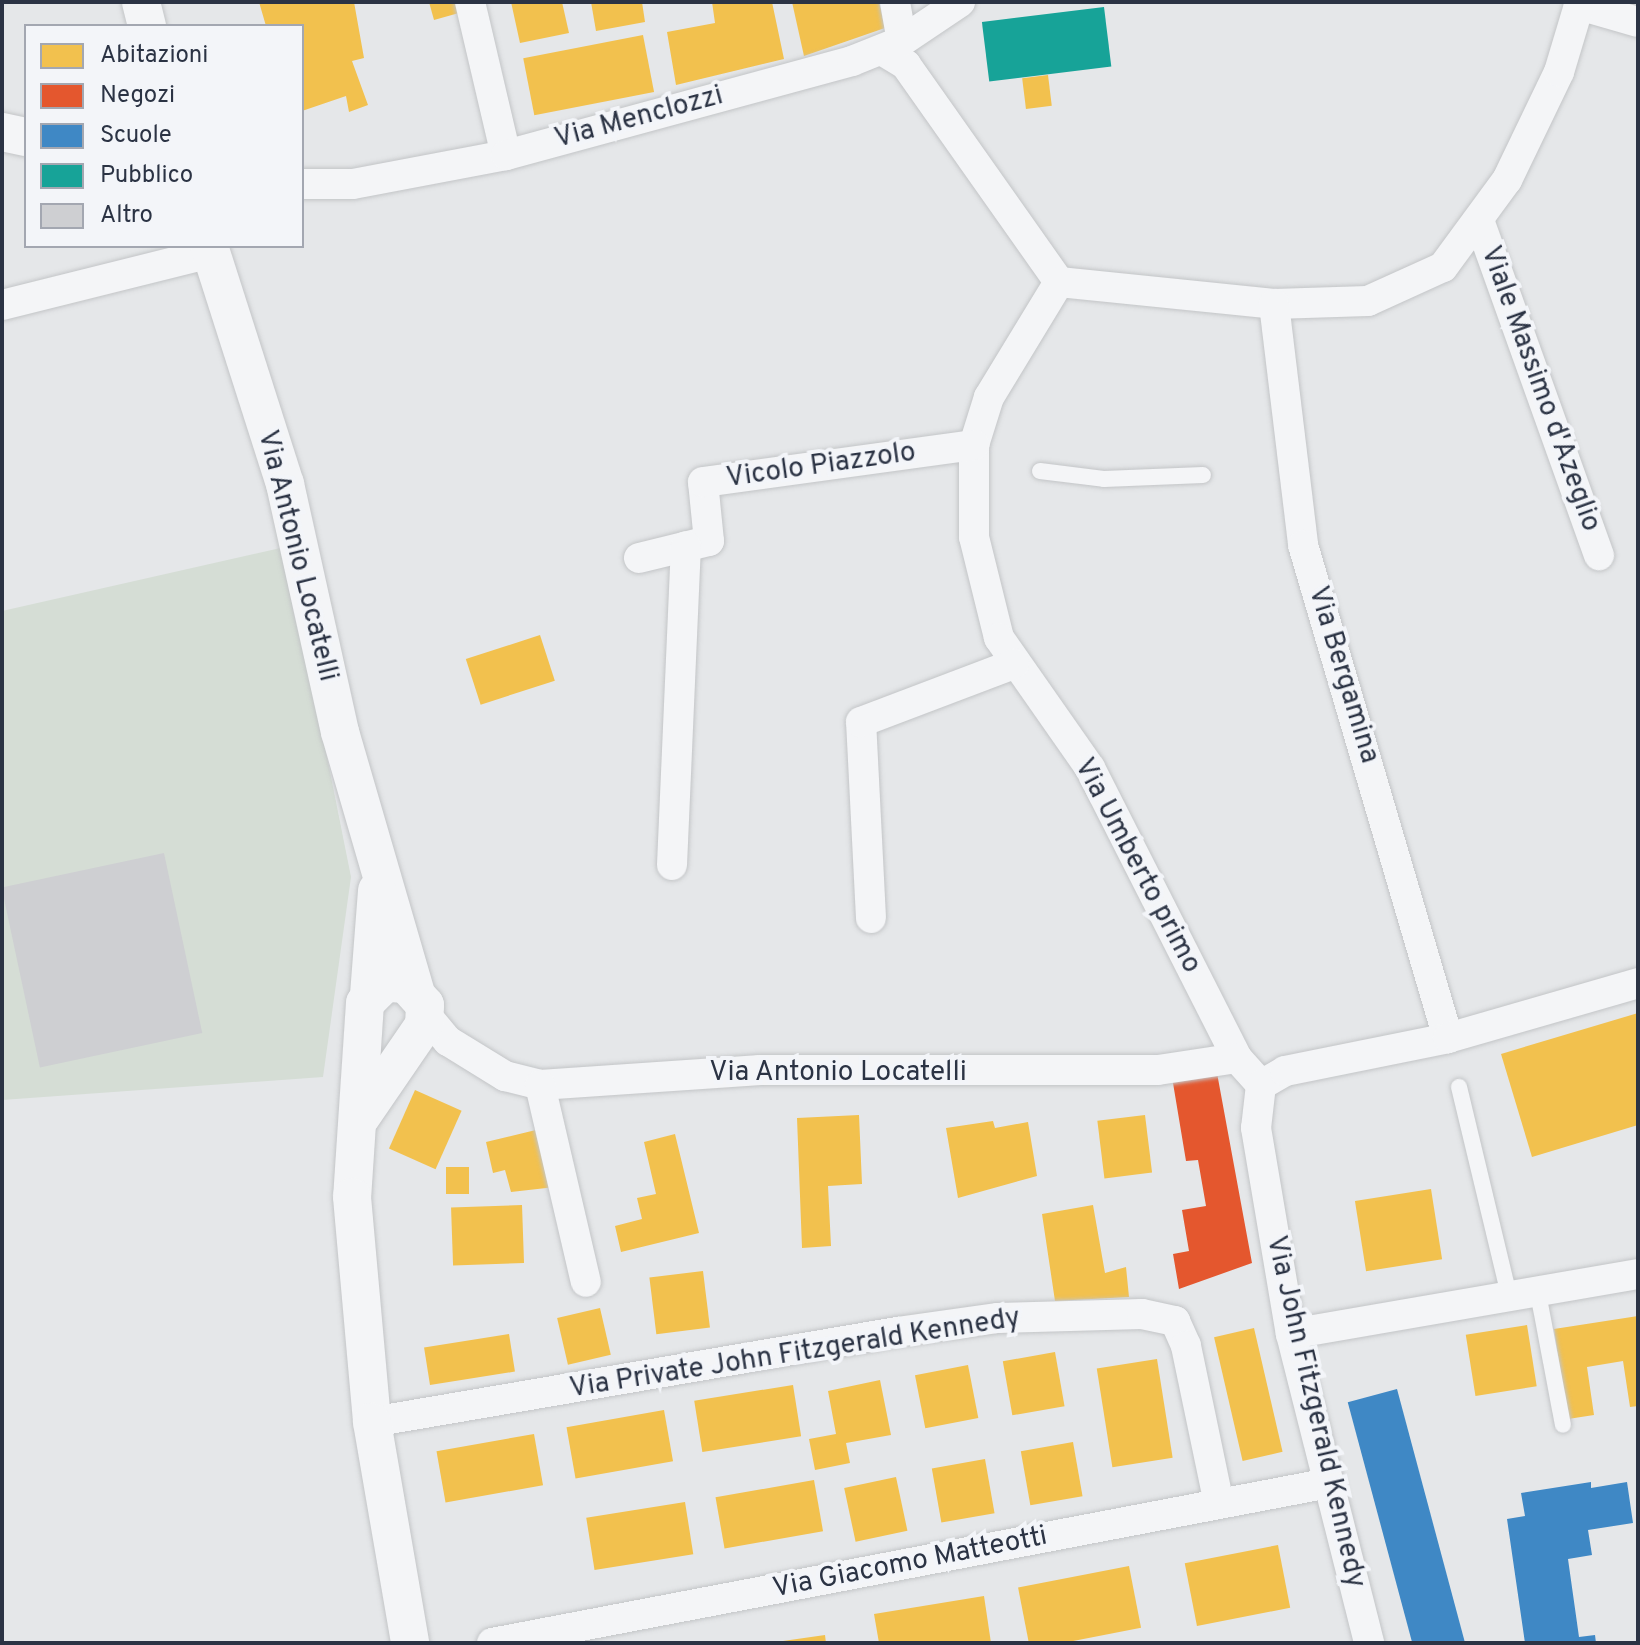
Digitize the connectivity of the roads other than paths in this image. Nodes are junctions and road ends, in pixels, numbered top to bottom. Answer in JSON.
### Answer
{"nodes":[{"id":1,"x":141,"y":2,"type":"edge"},
{"id":2,"x":470,"y":2,"type":"edge"},
{"id":3,"x":895,"y":2,"type":"edge"},
{"id":4,"x":960,"y":2,"type":"edge"},
{"id":5,"x":1579,"y":3,"type":"edge"},
{"id":6,"x":1638,"y":22,"type":"edge"},
{"id":7,"x":146,"y":24,"type":"edge"},
{"id":8,"x":892,"y":46,"type":"junction"},
{"id":9,"x":2,"y":132,"type":"edge"},
{"id":10,"x":24,"y":137,"type":"edge"},
{"id":11,"x":506,"y":155,"type":"junction"},
{"id":12,"x":304,"y":184,"type":"edge"},
{"id":13,"x":1480,"y":223,"type":"junction"},
{"id":14,"x":210,"y":250,"type":"edge"},
{"id":15,"x":1059,"y":282,"type":"junction"},
{"id":16,"x":1274,"y":304,"type":"junction"},
{"id":17,"x":2,"y":305,"type":"edge"},
{"id":18,"x":980,"y":453,"type":"junction"},
{"id":19,"x":1040,"y":471,"type":"dead end"},
{"id":20,"x":1203,"y":475,"type":"dead end"},
{"id":21,"x":686,"y":546,"type":"junction"},
{"id":22,"x":1599,"y":555,"type":"dead end"},
{"id":23,"x":639,"y":558,"type":"dead end"},
{"id":24,"x":1014,"y":664,"type":"junction"},
{"id":25,"x":672,"y":865,"type":"dead end"},
{"id":26,"x":379,"y":868,"type":"junction"},
{"id":27,"x":871,"y":918,"type":"dead end"},
{"id":28,"x":1638,"y":983,"type":"edge"},
{"id":29,"x":366,"y":1013,"type":"junction"},
{"id":30,"x":418,"y":1015,"type":"junction"},
{"id":31,"x":1448,"y":1038,"type":"junction"},
{"id":32,"x":1237,"y":1058,"type":"junction"},
{"id":33,"x":540,"y":1085,"type":"junction"},
{"id":34,"x":1261,"y":1085,"type":"junction"},
{"id":35,"x":1459,"y":1087,"type":"dead end"},
{"id":36,"x":361,"y":1117,"type":"junction"},
{"id":37,"x":1638,"y":1274,"type":"edge"},
{"id":38,"x":586,"y":1282,"type":"dead end"},
{"id":39,"x":1524,"y":1296,"type":"junction"},
{"id":40,"x":1291,"y":1334,"type":"junction"},
{"id":41,"x":372,"y":1422,"type":"junction"},
{"id":42,"x":1563,"y":1425,"type":"dead end"},
{"id":43,"x":1329,"y":1483,"type":"junction"},
{"id":44,"x":1219,"y":1504,"type":"junction"},
{"id":45,"x":410,"y":1643,"type":"edge"},
{"id":46,"x":492,"y":1643,"type":"edge"},
{"id":47,"x":1369,"y":1643,"type":"edge"}],
"edges":[{"from":1,"to":7,"type":"street"},
{"from":2,"to":11,"type":"street"},
{"from":3,"to":8,"type":"street"},
{"from":4,"to":8,"type":"street","name":"Via Menclozzi"},
{"from":5,"to":6,"type":"street"},
{"from":5,"to":13,"type":"street"},
{"from":8,"to":11,"type":"street","name":"Via Menclozzi"},
{"from":8,"to":15,"type":"street"},
{"from":9,"to":10,"type":"street"},
{"from":11,"to":12,"type":"street","name":"Via Menclozzi"},
{"from":13,"to":16,"type":"street"},
{"from":13,"to":22,"type":"street","name":"Viale Massimo d'Azeglio"},
{"from":14,"to":17,"type":"street"},
{"from":14,"to":26,"type":"street","name":"Via Antonio Locatelli"},
{"from":15,"to":16,"type":"street"},
{"from":15,"to":18,"type":"street","name":"Via Umberto primo"},
{"from":16,"to":31,"type":"street","name":"Via Bergamina"},
{"from":18,"to":21,"type":"street","name":"Vicolo Piazzolo"},
{"from":18,"to":24,"type":"street","name":"Via Umberto primo"},
{"from":19,"to":20,"type":"lane"},
{"from":21,"to":23,"type":"street"},
{"from":21,"to":25,"type":"street"},
{"from":24,"to":27,"type":"street"},
{"from":24,"to":32,"type":"street","name":"Via Umberto primo"},
{"from":26,"to":29,"type":"street","name":"Via Antonio Locatelli"},
{"from":26,"to":30,"type":"street","name":"Via Antonio Locatelli"},
{"from":28,"to":31,"type":"street"},
{"from":29,"to":30,"type":"street"},
{"from":29,"to":36,"type":"street"},
{"from":30,"to":33,"type":"street","name":"Via Antonio Locatelli"},
{"from":30,"to":36,"type":"street"},
{"from":31,"to":34,"type":"street"},
{"from":32,"to":33,"type":"street","name":"Via Antonio Locatelli"},
{"from":32,"to":34,"type":"street"},
{"from":33,"to":38,"type":"street"},
{"from":34,"to":40,"type":"street","name":"Via John Fitzgerald Kennedy"},
{"from":35,"to":39,"type":"lane"},
{"from":36,"to":41,"type":"street"},
{"from":37,"to":39,"type":"street"},
{"from":39,"to":40,"type":"street"},
{"from":39,"to":42,"type":"lane"},
{"from":40,"to":43,"type":"street","name":"Via John Fitzgerald Kennedy"},
{"from":41,"to":44,"type":"street","name":"Via Private John Fitzgerald Kennedy"},
{"from":41,"to":45,"type":"street"},
{"from":43,"to":44,"type":"street","name":"Via Giacomo Matteotti"},
{"from":43,"to":47,"type":"street","name":"Via John Fitzgerald Kennedy"},
{"from":44,"to":46,"type":"street","name":"Via Giacomo Matteotti"}]}
